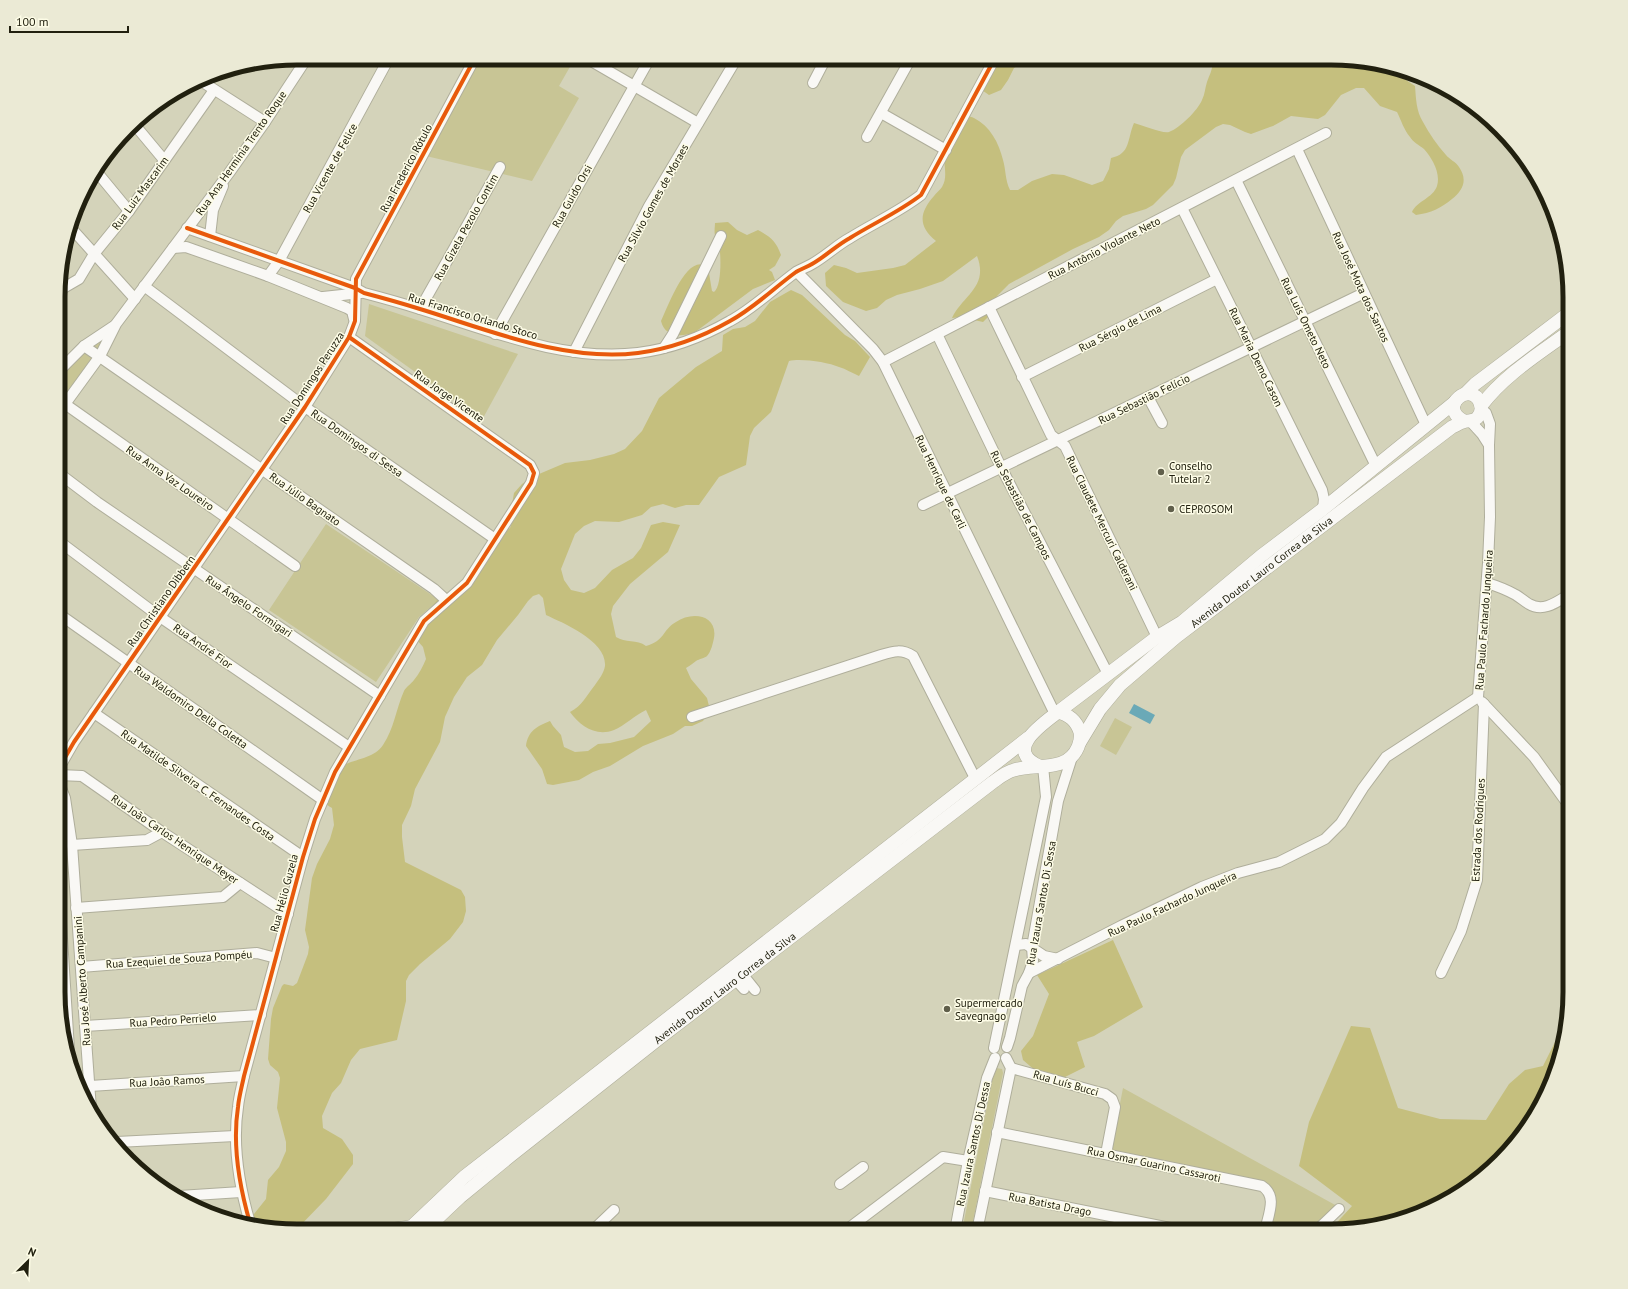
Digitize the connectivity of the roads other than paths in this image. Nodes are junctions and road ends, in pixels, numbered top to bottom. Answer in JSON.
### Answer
{"nodes":[{"id":1,"x":302,"y":65,"type":"edge"},
{"id":2,"x":386,"y":65,"type":"edge"},
{"id":3,"x":471,"y":65,"type":"edge"},
{"id":4,"x":598,"y":65,"type":"edge"},
{"id":5,"x":646,"y":65,"type":"edge"},
{"id":6,"x":733,"y":65,"type":"edge"},
{"id":7,"x":822,"y":65,"type":"edge"},
{"id":8,"x":907,"y":65,"type":"edge"},
{"id":9,"x":991,"y":65,"type":"edge"},
{"id":10,"x":813,"y":83,"type":"dead end"},
{"id":11,"x":205,"y":84,"type":"edge"},
{"id":12,"x":634,"y":86,"type":"junction"},
{"id":13,"x":214,"y":90,"type":"junction"},
{"id":14,"x":881,"y":113,"type":"junction"},
{"id":15,"x":265,"y":122,"type":"junction"},
{"id":16,"x":698,"y":123,"type":"junction"},
{"id":17,"x":138,"y":129,"type":"edge"},
{"id":18,"x":1326,"y":133,"type":"dead end"},
{"id":19,"x":867,"y":137,"type":"dead end"},
{"id":20,"x":1297,"y":149,"type":"junction"},
{"id":21,"x":946,"y":150,"type":"junction"},
{"id":22,"x":164,"y":160,"type":"junction"},
{"id":23,"x":500,"y":167,"type":"dead end"},
{"id":24,"x":229,"y":174,"type":"junction"},
{"id":25,"x":100,"y":175,"type":"edge"},
{"id":26,"x":1236,"y":180,"type":"junction"},
{"id":27,"x":1182,"y":208,"type":"junction"},
{"id":28,"x":129,"y":211,"type":"junction"},
{"id":29,"x":185,"y":230,"type":"junction"},
{"id":30,"x":74,"y":232,"type":"edge"},
{"id":31,"x":210,"y":236,"type":"junction"},
{"id":32,"x":721,"y":236,"type":"dead end"},
{"id":33,"x":186,"y":247,"type":"junction"},
{"id":34,"x":173,"y":248,"type":"junction"},
{"id":35,"x":94,"y":254,"type":"junction"},
{"id":36,"x":279,"y":261,"type":"junction"},
{"id":37,"x":796,"y":272,"type":"junction"},
{"id":38,"x":268,"y":276,"type":"junction"},
{"id":39,"x":1217,"y":279,"type":"junction"},
{"id":40,"x":144,"y":286,"type":"junction"},
{"id":41,"x":65,"y":287,"type":"edge"},
{"id":42,"x":358,"y":292,"type":"junction"},
{"id":43,"x":1364,"y":293,"type":"junction"},
{"id":44,"x":321,"y":297,"type":"junction"},
{"id":45,"x":135,"y":299,"type":"junction"},
{"id":46,"x":989,"y":307,"type":"junction"},
{"id":47,"x":420,"y":309,"type":"junction"},
{"id":48,"x":1563,"y":317,"type":"edge"},
{"id":49,"x":355,"y":321,"type":"junction"},
{"id":50,"x":1305,"y":322,"type":"junction"},
{"id":51,"x":116,"y":324,"type":"junction"},
{"id":52,"x":495,"y":334,"type":"junction"},
{"id":53,"x":937,"y":334,"type":"junction"},
{"id":54,"x":1563,"y":335,"type":"edge"},
{"id":55,"x":349,"y":337,"type":"junction"},
{"id":56,"x":84,"y":346,"type":"junction"},
{"id":57,"x":664,"y":348,"type":"junction"},
{"id":58,"x":1251,"y":348,"type":"junction"},
{"id":59,"x":574,"y":352,"type":"junction"},
{"id":60,"x":100,"y":356,"type":"junction"},
{"id":61,"x":883,"y":362,"type":"junction"},
{"id":62,"x":65,"y":365,"type":"edge"},
{"id":63,"x":1022,"y":377,"type":"junction"},
{"id":64,"x":1148,"y":397,"type":"junction"},
{"id":65,"x":1460,"y":398,"type":"junction"},
{"id":66,"x":65,"y":404,"type":"edge"},
{"id":67,"x":305,"y":407,"type":"junction"},
{"id":68,"x":1481,"y":407,"type":"junction"},
{"id":69,"x":65,"y":410,"type":"edge"},
{"id":70,"x":1467,"y":422,"type":"junction"},
{"id":71,"x":1162,"y":423,"type":"dead end"},
{"id":72,"x":1426,"y":425,"type":"junction"},
{"id":73,"x":1058,"y":440,"type":"junction"},
{"id":74,"x":1489,"y":445,"type":"junction"},
{"id":75,"x":1376,"y":466,"type":"junction"},
{"id":76,"x":1001,"y":468,"type":"junction"},
{"id":77,"x":262,"y":470,"type":"junction"},
{"id":78,"x":534,"y":473,"type":"joint"},
{"id":79,"x":65,"y":478,"type":"edge"},
{"id":80,"x":946,"y":494,"type":"junction"},
{"id":81,"x":923,"y":505,"type":"dead end"},
{"id":82,"x":1323,"y":509,"type":"junction"},
{"id":83,"x":228,"y":519,"type":"junction"},
{"id":84,"x":495,"y":539,"type":"junction"},
{"id":85,"x":65,"y":546,"type":"edge"},
{"id":86,"x":295,"y":566,"type":"dead end"},
{"id":87,"x":194,"y":568,"type":"junction"},
{"id":88,"x":1487,"y":583,"type":"junction"},
{"id":89,"x":1563,"y":598,"type":"edge"},
{"id":90,"x":446,"y":600,"type":"junction"},
{"id":91,"x":160,"y":617,"type":"junction"},
{"id":92,"x":65,"y":618,"type":"edge"},
{"id":93,"x":1156,"y":637,"type":"junction"},
{"id":94,"x":128,"y":663,"type":"junction"},
{"id":95,"x":1108,"y":674,"type":"junction"},
{"id":96,"x":380,"y":696,"type":"junction"},
{"id":97,"x":1481,"y":700,"type":"junction"},
{"id":98,"x":94,"y":713,"type":"junction"},
{"id":99,"x":1056,"y":713,"type":"junction"},
{"id":100,"x":692,"y":717,"type":"dead end"},
{"id":101,"x":1028,"y":738,"type":"junction"},
{"id":102,"x":74,"y":742,"type":"junction"},
{"id":103,"x":1080,"y":742,"type":"junction"},
{"id":104,"x":349,"y":747,"type":"junction"},
{"id":105,"x":65,"y":749,"type":"edge"},
{"id":106,"x":1072,"y":757,"type":"junction"},
{"id":107,"x":65,"y":758,"type":"edge"},
{"id":108,"x":1041,"y":766,"type":"junction"},
{"id":109,"x":65,"y":776,"type":"edge"},
{"id":110,"x":975,"y":778,"type":"junction"},
{"id":111,"x":65,"y":796,"type":"edge"},
{"id":112,"x":1563,"y":797,"type":"edge"},
{"id":113,"x":323,"y":800,"type":"junction"},
{"id":114,"x":162,"y":832,"type":"junction"},
{"id":115,"x":1038,"y":834,"type":"junction"},
{"id":116,"x":72,"y":845,"type":"junction"},
{"id":117,"x":303,"y":857,"type":"junction"},
{"id":118,"x":240,"y":883,"type":"junction"},
{"id":119,"x":1041,"y":898,"type":"junction"},
{"id":120,"x":76,"y":908,"type":"junction"},
{"id":121,"x":288,"y":914,"type":"junction"},
{"id":122,"x":1016,"y":945,"type":"junction"},
{"id":123,"x":1032,"y":947,"type":"junction"},
{"id":124,"x":276,"y":958,"type":"junction"},
{"id":125,"x":1058,"y":959,"type":"junction"},
{"id":126,"x":81,"y":967,"type":"junction"},
{"id":127,"x":1029,"y":973,"type":"junction"},
{"id":128,"x":1441,"y":973,"type":"dead end"},
{"id":129,"x":65,"y":977,"type":"edge"},
{"id":130,"x":741,"y":981,"type":"junction"},
{"id":131,"x":755,"y":990,"type":"dead end"},
{"id":132,"x":261,"y":1015,"type":"junction"},
{"id":133,"x":85,"y":1026,"type":"junction"},
{"id":134,"x":69,"y":1038,"type":"edge"},
{"id":135,"x":1000,"y":1053,"type":"junction"},
{"id":136,"x":1011,"y":1068,"type":"junction"},
{"id":137,"x":244,"y":1076,"type":"junction"},
{"id":138,"x":90,"y":1086,"type":"junction"},
{"id":139,"x":91,"y":1098,"type":"edge"},
{"id":140,"x":997,"y":1132,"type":"junction"},
{"id":141,"x":235,"y":1136,"type":"junction"},
{"id":142,"x":120,"y":1142,"type":"edge"},
{"id":143,"x":1106,"y":1154,"type":"junction"},
{"id":144,"x":968,"y":1161,"type":"junction"},
{"id":145,"x":863,"y":1167,"type":"dead end"},
{"id":146,"x":840,"y":1184,"type":"dead end"},
{"id":147,"x":985,"y":1190,"type":"junction"},
{"id":148,"x":241,"y":1192,"type":"junction"},
{"id":149,"x":186,"y":1196,"type":"edge"},
{"id":150,"x":1339,"y":1209,"type":"dead end"},
{"id":151,"x":614,"y":1210,"type":"dead end"},
{"id":152,"x":249,"y":1219,"type":"edge"},
{"id":153,"x":413,"y":1224,"type":"edge"},
{"id":154,"x":431,"y":1224,"type":"edge"},
{"id":155,"x":601,"y":1224,"type":"edge"},
{"id":156,"x":854,"y":1224,"type":"edge"},
{"id":157,"x":954,"y":1224,"type":"edge"},
{"id":158,"x":978,"y":1224,"type":"edge"},
{"id":159,"x":1151,"y":1224,"type":"edge"},
{"id":160,"x":1266,"y":1224,"type":"edge"},
{"id":161,"x":1323,"y":1224,"type":"edge"}],
"edges":[{"from":1,"to":15,"type":"street","name":"Rua Ana Hermínia Trento Roque"},
{"from":2,"to":36,"type":"street","name":"Rua Vicente de Felice"},
{"from":3,"to":42,"type":"street","name":"Rua Frederico Rótulo"},
{"from":4,"to":12,"type":"street"},
{"from":5,"to":12,"type":"street","name":"Rua Guido Orsi"},
{"from":6,"to":16,"type":"street","name":"Rua Sílvio Gomes de Moraes"},
{"from":7,"to":10,"type":"street"},
{"from":8,"to":14,"type":"street"},
{"from":9,"to":21,"type":"street"},
{"from":11,"to":13,"type":"street"},
{"from":12,"to":16,"type":"street"},
{"from":12,"to":52,"type":"street","name":"Rua Guido Orsi"},
{"from":13,"to":15,"type":"street"},
{"from":13,"to":22,"type":"street","name":"Rua Luiz Mascarim"},
{"from":14,"to":19,"type":"street"},
{"from":14,"to":21,"type":"street"},
{"from":15,"to":24,"type":"street","name":"Rua Ana Hermínia Trento Roque"},
{"from":16,"to":59,"type":"street","name":"Rua Sílvio Gomes de Moraes"},
{"from":17,"to":22,"type":"street"},
{"from":18,"to":20,"type":"street","name":"Rua Antônio Violante Neto"},
{"from":20,"to":26,"type":"street","name":"Rua Antônio Violante Neto"},
{"from":20,"to":43,"type":"street","name":"Rua José Mota dos Santos"},
{"from":21,"to":37,"type":"street","name":"Rua Francisco Orlando Stoco"},
{"from":22,"to":28,"type":"street","name":"Rua Luiz Mascarim"},
{"from":23,"to":47,"type":"street","name":"Rua Gizela Pezolo Contim"},
{"from":24,"to":29,"type":"street","name":"Rua Ana Hermínia Trento Roque"},
{"from":24,"to":31,"type":"street"},
{"from":25,"to":28,"type":"street"},
{"from":26,"to":27,"type":"street","name":"Rua Antônio Violante Neto"},
{"from":26,"to":50,"type":"street","name":"Rua Luís Ometo Neto"},
{"from":27,"to":39,"type":"street","name":"Rua Maria Demo Cason"},
{"from":27,"to":46,"type":"street","name":"Rua Antônio Violante Neto"},
{"from":28,"to":35,"type":"street","name":"Rua Luiz Mascarim"},
{"from":29,"to":31,"type":"street","name":"Rua Francisco Orlando Stoco"},
{"from":29,"to":33,"type":"street"},
{"from":29,"to":34,"type":"street","name":"Rua Ana Hermínia Trento Roque"},
{"from":30,"to":35,"type":"street"},
{"from":31,"to":36,"type":"street","name":"Rua Francisco Orlando Stoco"},
{"from":32,"to":57,"type":"street"},
{"from":33,"to":34,"type":"street"},
{"from":33,"to":38,"type":"street"},
{"from":34,"to":40,"type":"street","name":"Rua Ana Hermínia Trento Roque"},
{"from":35,"to":41,"type":"street","name":"Rua Luiz Mascarim"},
{"from":35,"to":45,"type":"street"},
{"from":36,"to":38,"type":"street","name":"Rua Vicente de Felice"},
{"from":36,"to":42,"type":"street","name":"Rua Francisco Orlando Stoco"},
{"from":37,"to":57,"type":"street","name":"Rua Francisco Orlando Stoco"},
{"from":37,"to":61,"type":"street","name":"Rua Henrique de Carli"},
{"from":38,"to":44,"type":"street"},
{"from":39,"to":58,"type":"street","name":"Rua Maria Demo Cason"},
{"from":39,"to":63,"type":"street","name":"Rua Sérgio de Lima"},
{"from":40,"to":45,"type":"street","name":"Rua Ana Hermínia Trento Roque"},
{"from":40,"to":67,"type":"street","name":"Rua Domingos di Sessa"},
{"from":42,"to":44,"type":"street"},
{"from":42,"to":47,"type":"street","name":"Rua Francisco Orlando Stoco"},
{"from":42,"to":49,"type":"street","name":"Rua Domingos Peruzza"},
{"from":43,"to":50,"type":"street","name":"Rua Sebastião Felício"},
{"from":43,"to":72,"type":"street","name":"Rua José Mota dos Santos"},
{"from":44,"to":49,"type":"street"},
{"from":45,"to":51,"type":"street","name":"Rua Ana Hermínia Trento Roque"},
{"from":46,"to":53,"type":"street","name":"Rua Antônio Violante Neto"},
{"from":46,"to":63,"type":"street","name":"Rua Claudete Mercuri Calderani"},
{"from":47,"to":52,"type":"street","name":"Rua Francisco Orlando Stoco"},
{"from":48,"to":65,"type":"main road","name":"Avenida Doutor Lauro Correa da Silva"},
{"from":49,"to":55,"type":"street","name":"Rua Domingos Peruzza"},
{"from":50,"to":58,"type":"street","name":"Rua Sebastião Felício"},
{"from":50,"to":75,"type":"street","name":"Rua Luís Ometo Neto"},
{"from":51,"to":56,"type":"street","name":"Rua Ana Hermínia Trento Roque"},
{"from":51,"to":60,"type":"street","name":"Rua Ana Hermínia Trento Roque"},
{"from":52,"to":59,"type":"street","name":"Rua Francisco Orlando Stoco"},
{"from":53,"to":61,"type":"street","name":"Rua Antônio Violante Neto"},
{"from":53,"to":76,"type":"street","name":"Rua Sebastião de Campos"},
{"from":54,"to":68,"type":"main road"},
{"from":55,"to":67,"type":"street","name":"Rua Domingos Peruzza"},
{"from":55,"to":78,"type":"street","name":"Rua Jorge Vicente"},
{"from":56,"to":60,"type":"street","name":"Rua Júlio Bagnato"},
{"from":56,"to":62,"type":"street","name":"Rua Ana Hermínia Trento Roque"},
{"from":57,"to":59,"type":"street","name":"Rua Francisco Orlando Stoco"},
{"from":58,"to":64,"type":"street","name":"Rua Sebastião Felício"},
{"from":58,"to":82,"type":"street","name":"Rua Maria Demo Cason"},
{"from":60,"to":66,"type":"street","name":"Rua Ana Hermínia Trento Roque"},
{"from":60,"to":77,"type":"street","name":"Rua Júlio Bagnato"},
{"from":61,"to":80,"type":"street","name":"Rua Henrique de Carli"},
{"from":63,"to":73,"type":"street","name":"Rua Claudete Mercuri Calderani"},
{"from":64,"to":71,"type":"street"},
{"from":64,"to":73,"type":"street","name":"Rua Sebastião Felício"},
{"from":65,"to":68,"type":"main road"},
{"from":65,"to":70,"type":"main road"},
{"from":65,"to":72,"type":"main road","name":"Avenida Doutor Lauro Correa da Silva"},
{"from":67,"to":77,"type":"street","name":"Rua Domingos Peruzza"},
{"from":67,"to":84,"type":"street","name":"Rua Domingos di Sessa"},
{"from":68,"to":70,"type":"main road"},
{"from":68,"to":74,"type":"street","name":"Rua Paulo Fachardo Junqueira"},
{"from":69,"to":83,"type":"street","name":"Rua Anna Vaz Loureiro"},
{"from":70,"to":74,"type":"street"},
{"from":70,"to":103,"type":"main road","name":"Avenida Doutor Lauro Correa da Silva"},
{"from":72,"to":75,"type":"main road","name":"Avenida Doutor Lauro Correa da Silva"},
{"from":73,"to":76,"type":"street","name":"Rua Sebastião Felício"},
{"from":73,"to":93,"type":"street","name":"Rua Claudete Mercuri Calderani"},
{"from":74,"to":88,"type":"street","name":"Rua Paulo Fachardo Junqueira"},
{"from":75,"to":82,"type":"main road","name":"Avenida Doutor Lauro Correa da Silva"},
{"from":76,"to":80,"type":"street","name":"Rua Sebastião Felício"},
{"from":76,"to":95,"type":"street","name":"Rua Sebastião de Campos"},
{"from":77,"to":83,"type":"street","name":"Rua Christiano Dibbern"},
{"from":77,"to":90,"type":"street","name":"Rua Júlio Bagnato"},
{"from":78,"to":84,"type":"street","name":"Rua Hélio Guzela"},
{"from":79,"to":87,"type":"street","name":"Rua Ângelo Formigari"},
{"from":80,"to":81,"type":"street","name":"Rua Sebastião Felício"},
{"from":80,"to":99,"type":"street","name":"Rua Henrique de Carli"},
{"from":82,"to":93,"type":"main road","name":"Avenida Doutor Lauro Correa da Silva"},
{"from":83,"to":86,"type":"street","name":"Rua Anna Vaz Loureiro"},
{"from":83,"to":87,"type":"street","name":"Rua Christiano Dibbern"},
{"from":84,"to":90,"type":"street","name":"Rua Hélio Guzela"},
{"from":85,"to":91,"type":"street","name":"Rua André Fior"},
{"from":87,"to":91,"type":"street","name":"Rua Christiano Dibbern"},
{"from":87,"to":96,"type":"street","name":"Rua Ângelo Formigari"},
{"from":88,"to":89,"type":"street"},
{"from":88,"to":97,"type":"street","name":"Rua Paulo Fachardo Junqueira"},
{"from":90,"to":96,"type":"street","name":"Rua Hélio Guzela"},
{"from":91,"to":94,"type":"street","name":"Rua Christiano Dibbern"},
{"from":91,"to":104,"type":"street","name":"Rua André Fior"},
{"from":92,"to":94,"type":"street","name":"Rua Waldomiro Della Coletta"},
{"from":93,"to":95,"type":"main road","name":"Avenida Doutor Lauro Correa da Silva"},
{"from":94,"to":98,"type":"street","name":"Rua Christiano Dibbern"},
{"from":94,"to":113,"type":"street","name":"Rua Waldomiro Della Coletta"},
{"from":95,"to":99,"type":"main road","name":"Avenida Doutor Lauro Correa da Silva"},
{"from":96,"to":104,"type":"street","name":"Rua Hélio Guzela"},
{"from":97,"to":112,"type":"street"},
{"from":97,"to":125,"type":"street","name":"Rua Paulo Fachardo Junqueira"},
{"from":97,"to":128,"type":"street","name":"Estrada dos Rodrigues"},
{"from":98,"to":102,"type":"street","name":"Rua Christiano Dibbern"},
{"from":98,"to":117,"type":"street","name":"Rua Matilde Silveira C. Fernandes Costa"},
{"from":99,"to":101,"type":"main road"},
{"from":99,"to":103,"type":"main road"},
{"from":100,"to":110,"type":"street"},
{"from":101,"to":108,"type":"main road"},
{"from":101,"to":110,"type":"main road"},
{"from":102,"to":105,"type":"street","name":"Rua Christiano Dibbern"},
{"from":102,"to":107,"type":"street","name":"Rua Christiano Dibbern"},
{"from":103,"to":106,"type":"main road"},
{"from":104,"to":113,"type":"street","name":"Rua Hélio Guzela"},
{"from":106,"to":108,"type":"main road"},
{"from":106,"to":119,"type":"street","name":"Rua Izaura Santos Di Sessa"},
{"from":108,"to":115,"type":"street","name":"Rua Izaura Santos Di Sessa"},
{"from":108,"to":130,"type":"main road","name":"Avenida Doutor Lauro Correa da Silva"},
{"from":109,"to":114,"type":"street","name":"Rua João Carlos Henrique Meyer"},
{"from":110,"to":153,"type":"main road"},
{"from":111,"to":116,"type":"street","name":"Rua José Alberto Campanini"},
{"from":113,"to":117,"type":"street","name":"Rua Hélio Guzela"},
{"from":114,"to":116,"type":"street"},
{"from":114,"to":118,"type":"street","name":"Rua João Carlos Henrique Meyer"},
{"from":115,"to":119,"type":"street"},
{"from":115,"to":122,"type":"street","name":"Rua Izaura Santos Di Sessa"},
{"from":116,"to":120,"type":"street","name":"Rua José Alberto Campanini"},
{"from":117,"to":121,"type":"street","name":"Rua Hélio Guzela"},
{"from":118,"to":120,"type":"street"},
{"from":118,"to":121,"type":"street","name":"Rua João Carlos Henrique Meyer"},
{"from":119,"to":123,"type":"street","name":"Rua Izaura Santos Di Sessa"},
{"from":120,"to":126,"type":"street","name":"Rua José Alberto Campanini"},
{"from":121,"to":124,"type":"street","name":"Rua Hélio Guzela"},
{"from":122,"to":123,"type":"street"},
{"from":122,"to":135,"type":"street","name":"Rua Izaura Santos Di Sessa"},
{"from":123,"to":125,"type":"street"},
{"from":123,"to":127,"type":"street","name":"Rua Izaura Santos Di Sessa"},
{"from":124,"to":126,"type":"street","name":"Rua Ezequiel de Souza Pompéu"},
{"from":124,"to":132,"type":"street","name":"Rua Hélio Guzela"},
{"from":125,"to":127,"type":"street","name":"Rua Paulo Fachardo Junqueira"},
{"from":126,"to":133,"type":"street","name":"Rua José Alberto Campanini"},
{"from":127,"to":135,"type":"street","name":"Rua Izaura Santos Di Sessa"},
{"from":129,"to":134,"type":"street","name":"Rua José Alberto Campanini"},
{"from":130,"to":131,"type":"street"},
{"from":130,"to":154,"type":"main road","name":"Avenida Doutor Lauro Correa da Silva"},
{"from":132,"to":133,"type":"street","name":"Rua Pedro Perrielo"},
{"from":132,"to":137,"type":"street","name":"Rua Hélio Guzela"},
{"from":133,"to":138,"type":"street","name":"Rua José Alberto Campanini"},
{"from":135,"to":136,"type":"street"},
{"from":135,"to":144,"type":"street","name":"Rua Izaura Santos Di Dessa"},
{"from":136,"to":140,"type":"street","name":"Rua Izaura Santos Di Dessa"},
{"from":136,"to":143,"type":"street","name":"Rua Luís Bucci"},
{"from":137,"to":138,"type":"street","name":"Rua João Ramos"},
{"from":137,"to":141,"type":"street","name":"Rua Hélio Guzela"},
{"from":138,"to":139,"type":"street","name":"Rua José Alberto Campanini"},
{"from":140,"to":143,"type":"street","name":"Rua Osmar Guarino Cassaroti"},
{"from":140,"to":147,"type":"street","name":"Rua Izaura Santos Di Dessa"},
{"from":141,"to":142,"type":"street"},
{"from":141,"to":148,"type":"street","name":"Rua Hélio Guzela"},
{"from":143,"to":160,"type":"street","name":"Rua Osmar Guarino Cassaroti"},
{"from":144,"to":156,"type":"street"},
{"from":144,"to":157,"type":"street","name":"Rua Izaura Santos Di Dessa"},
{"from":145,"to":146,"type":"street"},
{"from":147,"to":158,"type":"street","name":"Rua Izaura Santos Di Dessa"},
{"from":147,"to":159,"type":"street","name":"Rua Batista Drago"},
{"from":148,"to":149,"type":"street"},
{"from":148,"to":152,"type":"street","name":"Rua Hélio Guzela"},
{"from":150,"to":161,"type":"street"},
{"from":151,"to":155,"type":"street"}]}
